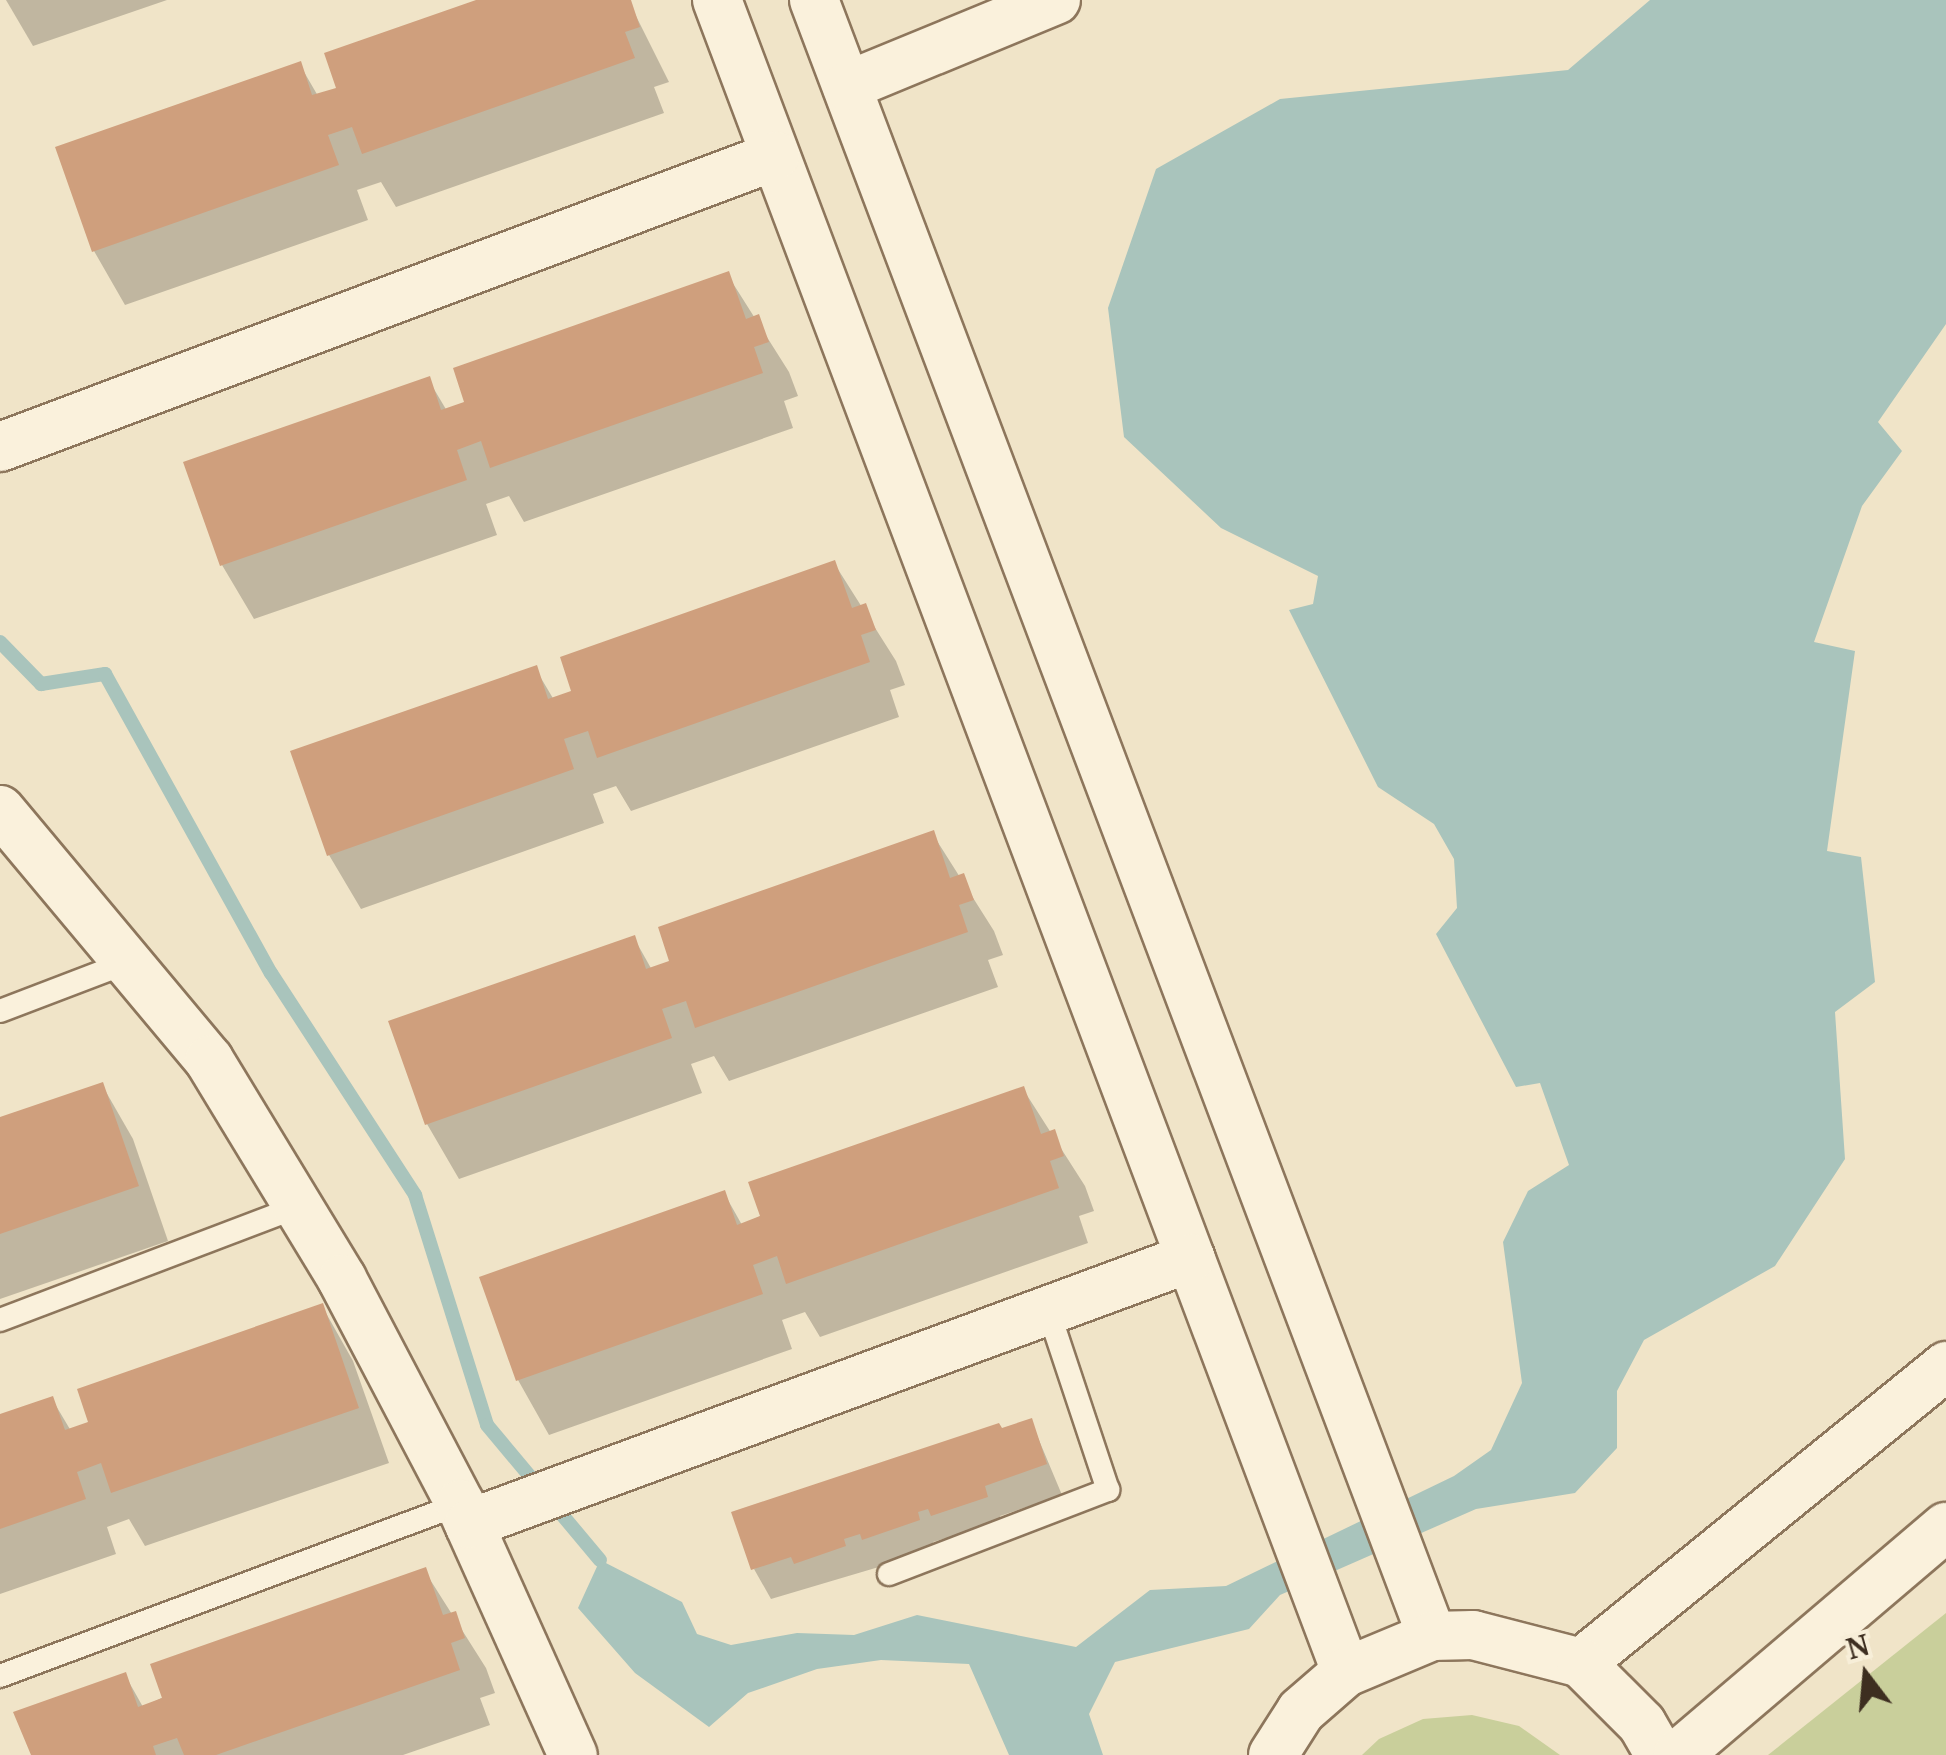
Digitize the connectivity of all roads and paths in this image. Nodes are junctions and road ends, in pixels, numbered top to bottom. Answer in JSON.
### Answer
{"nodes":[{"id":1,"x":717,"y":0,"type":"edge"},
{"id":2,"x":814,"y":0,"type":"edge"},
{"id":3,"x":1056,"y":0,"type":"edge"},
{"id":4,"x":848,"y":86,"type":"junction"},
{"id":5,"x":776,"y":156,"type":"junction"},
{"id":6,"x":0,"y":447,"type":"edge"},
{"id":7,"x":0,"y":810,"type":"edge"},
{"id":8,"x":128,"y":962,"type":"junction"},
{"id":9,"x":0,"y":1011,"type":"edge"},
{"id":10,"x":298,"y":1206,"type":"junction"},
{"id":11,"x":1190,"y":1258,"type":"junction"},
{"id":12,"x":1048,"y":1310,"type":"junction"},
{"id":13,"x":0,"y":1320,"type":"edge"},
{"id":14,"x":1946,"y":1366,"type":"edge"},
{"id":15,"x":465,"y":1514,"type":"junction"},
{"id":16,"x":1946,"y":1527,"type":"edge"},
{"id":17,"x":889,"y":1574,"type":"dead end"},
{"id":18,"x":1432,"y":1636,"type":"junction"},
{"id":19,"x":1581,"y":1664,"type":"junction"},
{"id":20,"x":1346,"y":1672,"type":"junction"},
{"id":21,"x":0,"y":1676,"type":"edge"},
{"id":22,"x":573,"y":1755,"type":"edge"},
{"id":23,"x":1273,"y":1755,"type":"edge"},
{"id":24,"x":1660,"y":1755,"type":"edge"},
{"id":25,"x":1678,"y":1755,"type":"edge"}],
"edges":[{"from":1,"to":5,"type":"street"},
{"from":2,"to":4,"type":"street"},
{"from":3,"to":4,"type":"street"},
{"from":4,"to":18,"type":"street"},
{"from":5,"to":6,"type":"street"},
{"from":5,"to":11,"type":"street"},
{"from":7,"to":8,"type":"street"},
{"from":8,"to":9,"type":"lane"},
{"from":8,"to":10,"type":"street"},
{"from":10,"to":13,"type":"lane"},
{"from":10,"to":15,"type":"street"},
{"from":11,"to":12,"type":"street"},
{"from":11,"to":20,"type":"street"},
{"from":12,"to":15,"type":"street"},
{"from":12,"to":17,"type":"lane"},
{"from":14,"to":19,"type":"street"},
{"from":15,"to":21,"type":"lane"},
{"from":15,"to":22,"type":"street"},
{"from":16,"to":25,"type":"street"},
{"from":18,"to":19,"type":"street"},
{"from":18,"to":20,"type":"street"},
{"from":19,"to":24,"type":"street"},
{"from":20,"to":23,"type":"street"}]}
